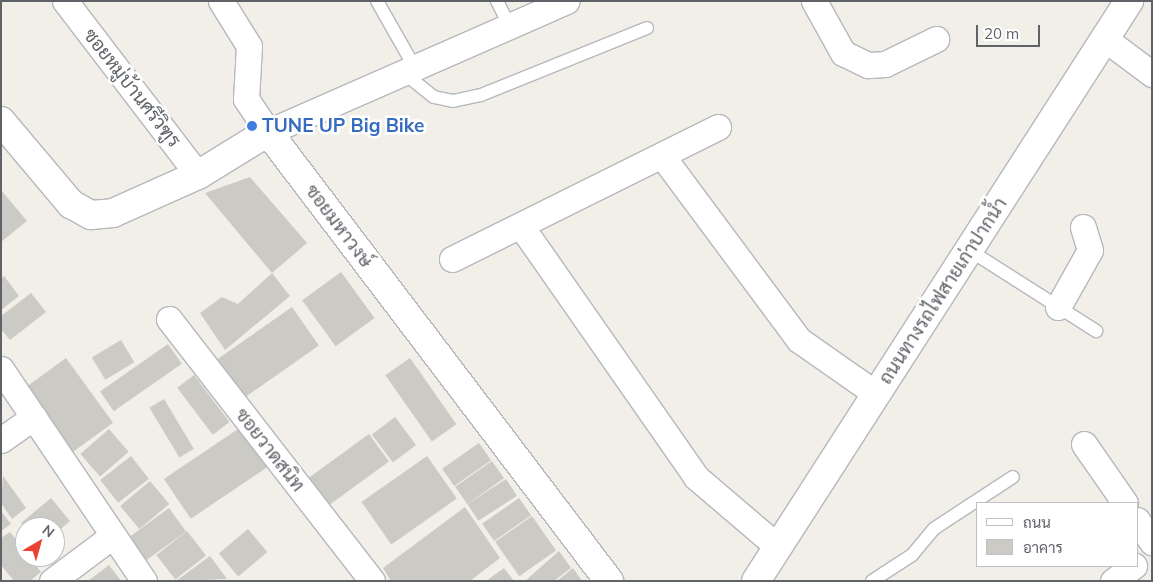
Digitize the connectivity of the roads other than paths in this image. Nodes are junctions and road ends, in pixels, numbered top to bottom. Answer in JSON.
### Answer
{"nodes":[{"id":1,"x":65,"y":1,"type":"edge"},
{"id":2,"x":221,"y":1,"type":"edge"},
{"id":3,"x":377,"y":1,"type":"edge"},
{"id":4,"x":498,"y":1,"type":"edge"},
{"id":5,"x":566,"y":1,"type":"edge"},
{"id":6,"x":814,"y":1,"type":"edge"},
{"id":7,"x":1130,"y":1,"type":"edge"},
{"id":8,"x":510,"y":26,"type":"junction"},
{"id":9,"x":647,"y":28,"type":"dead end"},
{"id":10,"x":936,"y":39,"type":"dead end"},
{"id":11,"x":1105,"y":39,"type":"junction"},
{"id":12,"x":409,"y":71,"type":"junction"},
{"id":13,"x":1152,"y":74,"type":"edge"},
{"id":14,"x":1,"y":121,"type":"edge"},
{"id":15,"x":718,"y":127,"type":"dead end"},
{"id":16,"x":268,"y":132,"type":"junction"},
{"id":17,"x":663,"y":157,"type":"junction"},
{"id":18,"x":198,"y":175,"type":"junction"},
{"id":19,"x":521,"y":226,"type":"junction"},
{"id":20,"x":1083,"y":227,"type":"dead end"},
{"id":21,"x":969,"y":250,"type":"junction"},
{"id":22,"x":452,"y":259,"type":"dead end"},
{"id":23,"x":1058,"y":307,"type":"junction"},
{"id":24,"x":169,"y":319,"type":"dead end"},
{"id":25,"x":1096,"y":331,"type":"dead end"},
{"id":26,"x":1,"y":370,"type":"edge"},
{"id":27,"x":876,"y":394,"type":"junction"},
{"id":28,"x":34,"y":417,"type":"junction"},
{"id":29,"x":1,"y":440,"type":"edge"},
{"id":30,"x":1084,"y":444,"type":"dead end"},
{"id":31,"x":1013,"y":477,"type":"dead end"},
{"id":32,"x":1124,"y":502,"type":"edge"},
{"id":33,"x":1138,"y":521,"type":"edge"},
{"id":34,"x":111,"y":537,"type":"junction"},
{"id":35,"x":1152,"y":542,"type":"edge"},
{"id":36,"x":778,"y":547,"type":"junction"},
{"id":37,"x":1152,"y":553,"type":"edge"},
{"id":38,"x":1138,"y":563,"type":"edge"},
{"id":39,"x":1132,"y":567,"type":"edge"},
{"id":40,"x":52,"y":581,"type":"edge"},
{"id":41,"x":144,"y":581,"type":"edge"},
{"id":42,"x":372,"y":581,"type":"edge"},
{"id":43,"x":609,"y":581,"type":"edge"},
{"id":44,"x":756,"y":581,"type":"edge"},
{"id":45,"x":872,"y":581,"type":"edge"},
{"id":46,"x":1113,"y":581,"type":"edge"}],
"edges":[{"from":1,"to":18,"type":"street","name":"ซอยหมู่บ้านศรีวิฑูร"},
{"from":2,"to":16,"type":"street"},
{"from":3,"to":12,"type":"lane"},
{"from":4,"to":8,"type":"lane"},
{"from":5,"to":8,"type":"street"},
{"from":6,"to":10,"type":"street"},
{"from":7,"to":11,"type":"street","name":"ถนนทางรถไฟสายเก่าปากน้ำ"},
{"from":8,"to":12,"type":"street"},
{"from":9,"to":12,"type":"lane"},
{"from":11,"to":13,"type":"street"},
{"from":11,"to":21,"type":"street","name":"ถนนทางรถไฟสายเก่าปากน้ำ"},
{"from":12,"to":16,"type":"street"},
{"from":14,"to":18,"type":"street"},
{"from":15,"to":17,"type":"street"},
{"from":16,"to":18,"type":"street"},
{"from":16,"to":43,"type":"street","name":"ซอยมหาวงษ์"},
{"from":17,"to":19,"type":"street"},
{"from":17,"to":27,"type":"street"},
{"from":19,"to":22,"type":"street"},
{"from":19,"to":36,"type":"street"},
{"from":20,"to":23,"type":"street"},
{"from":21,"to":23,"type":"lane"},
{"from":21,"to":27,"type":"street","name":"ถนนทางรถไฟสายเก่าปากน้ำ"},
{"from":23,"to":25,"type":"lane"},
{"from":24,"to":42,"type":"street","name":"ซอยวาดสนิท"},
{"from":26,"to":28,"type":"street"},
{"from":27,"to":36,"type":"street","name":"ถนนทางรถไฟสายเก่าปากน้ำ"},
{"from":28,"to":29,"type":"street"},
{"from":28,"to":34,"type":"street"},
{"from":30,"to":32,"type":"street"},
{"from":31,"to":45,"type":"lane"},
{"from":33,"to":35,"type":"street"},
{"from":34,"to":40,"type":"street"},
{"from":34,"to":41,"type":"street"},
{"from":36,"to":44,"type":"street","name":"ถนนทางรถไฟสายเก่าปากน้ำ"},
{"from":37,"to":38,"type":"street"},
{"from":39,"to":46,"type":"street"}]}
